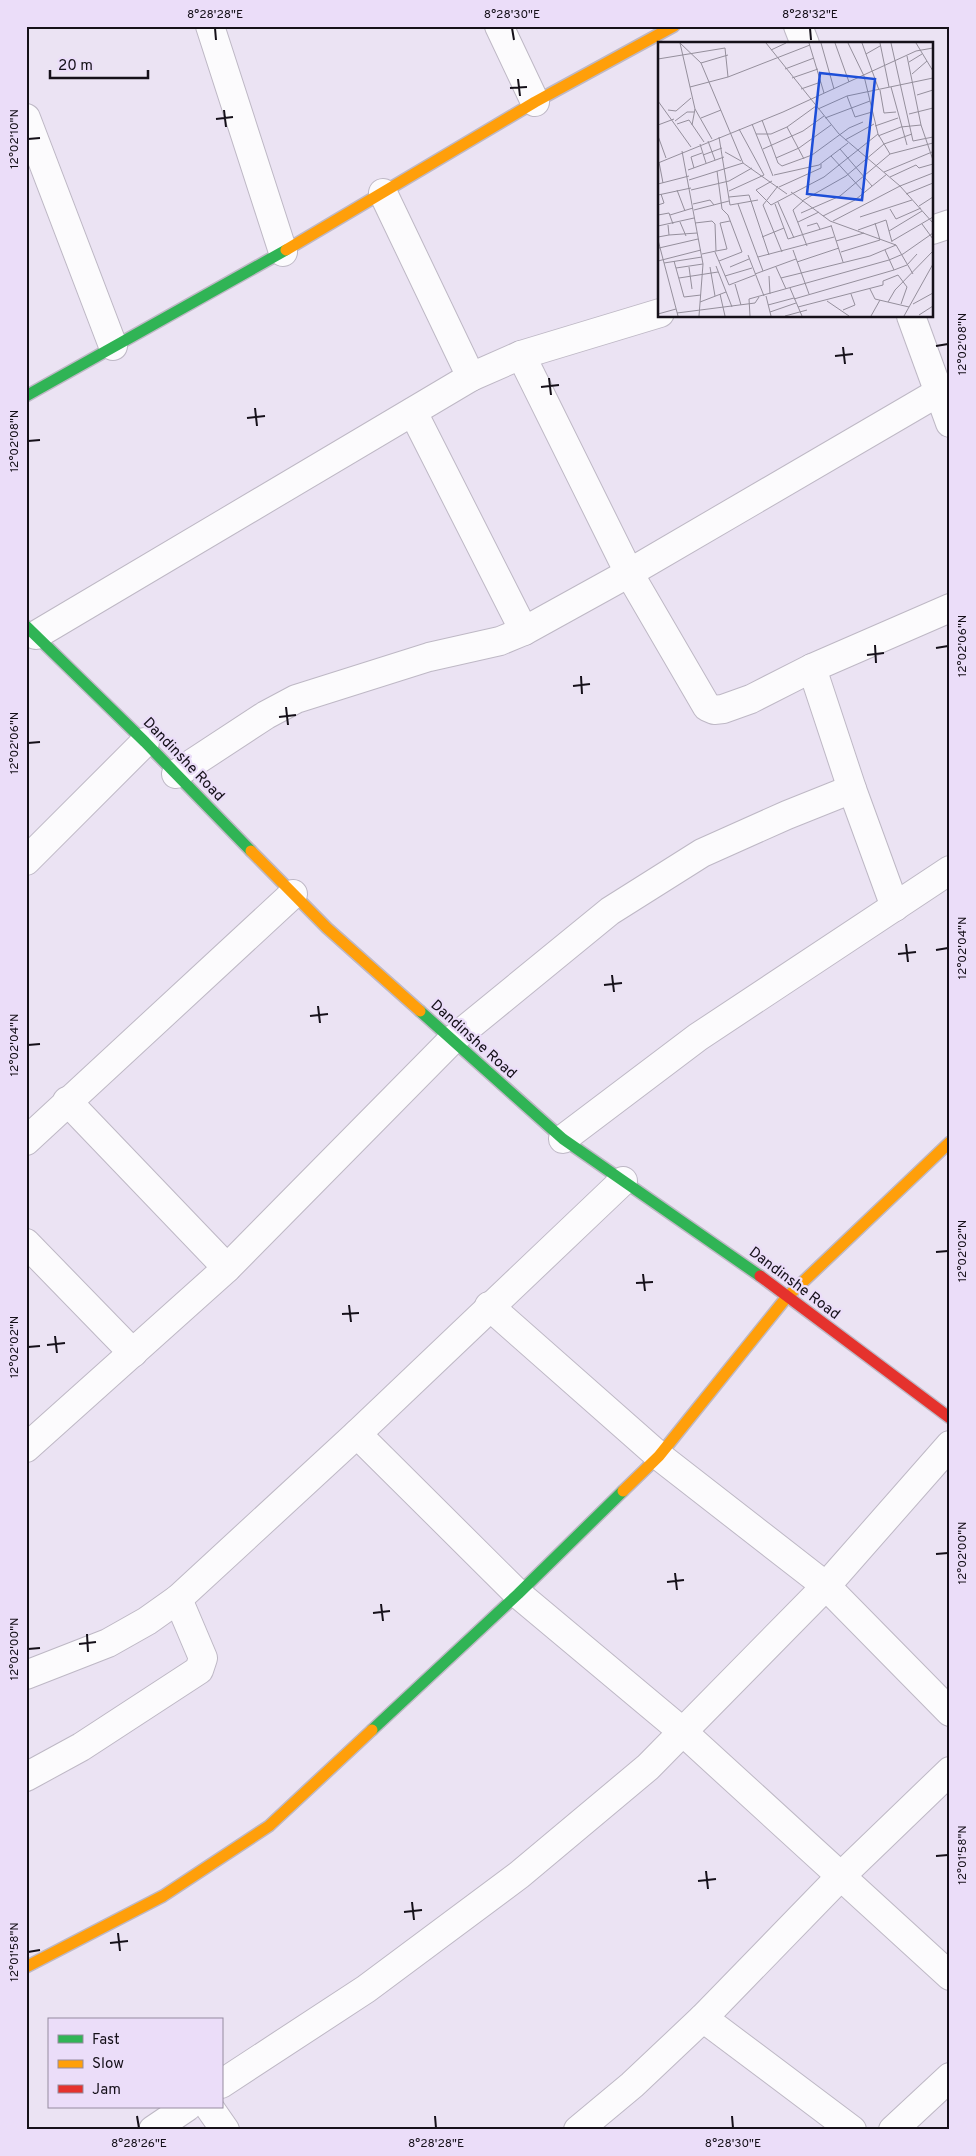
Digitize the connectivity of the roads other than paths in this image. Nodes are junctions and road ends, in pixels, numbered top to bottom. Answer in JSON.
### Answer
{"nodes":[{"id":1,"x":210,"y":26,"type":"edge"},
{"id":2,"x":499,"y":26,"type":"edge"},
{"id":3,"x":674,"y":26,"type":"edge"},
{"id":4,"x":798,"y":26,"type":"edge"},
{"id":5,"x":804,"y":42,"type":"edge"},
{"id":6,"x":535,"y":102,"type":"junction"},
{"id":7,"x":26,"y":118,"type":"edge"},
{"id":8,"x":31,"y":147,"type":"edge"},
{"id":9,"x":383,"y":193,"type":"junction"},
{"id":10,"x":950,"y":224,"type":"edge"},
{"id":11,"x":934,"y":229,"type":"edge"},
{"id":12,"x":283,"y":252,"type":"junction"},
{"id":13,"x":658,"y":314,"type":"edge"},
{"id":14,"x":912,"y":318,"type":"edge"},
{"id":15,"x":113,"y":346,"type":"junction"},
{"id":16,"x":521,"y":355,"type":"junction"},
{"id":17,"x":471,"y":377,"type":"junction"},
{"id":18,"x":939,"y":392,"type":"junction"},
{"id":19,"x":26,"y":396,"type":"edge"},
{"id":20,"x":413,"y":412,"type":"junction"},
{"id":21,"x":950,"y":423,"type":"edge"},
{"id":22,"x":629,"y":573,"type":"junction"},
{"id":23,"x":950,"y":608,"type":"edge"},
{"id":24,"x":31,"y":630,"type":"edge"},
{"id":25,"x":524,"y":631,"type":"junction"},
{"id":26,"x":812,"y":668,"type":"junction"},
{"id":27,"x":145,"y":742,"type":"junction"},
{"id":28,"x":176,"y":774,"type":"junction"},
{"id":29,"x":852,"y":789,"type":"junction"},
{"id":30,"x":26,"y":861,"type":"edge"},
{"id":31,"x":950,"y":870,"type":"edge"},
{"id":32,"x":293,"y":894,"type":"junction"},
{"id":33,"x":896,"y":907,"type":"junction"},
{"id":34,"x":451,"y":1041,"type":"junction"},
{"id":35,"x":67,"y":1101,"type":"junction"},
{"id":36,"x":563,"y":1139,"type":"junction"},
{"id":37,"x":26,"y":1141,"type":"edge"},
{"id":38,"x":950,"y":1142,"type":"edge"},
{"id":39,"x":623,"y":1181,"type":"junction"},
{"id":40,"x":26,"y":1243,"type":"edge"},
{"id":41,"x":227,"y":1268,"type":"junction"},
{"id":42,"x":786,"y":1298,"type":"junction"},
{"id":43,"x":489,"y":1306,"type":"junction"},
{"id":44,"x":133,"y":1352,"type":"junction"},
{"id":45,"x":950,"y":1418,"type":"edge"},
{"id":46,"x":357,"y":1434,"type":"junction"},
{"id":47,"x":950,"y":1445,"type":"edge"},
{"id":48,"x":26,"y":1448,"type":"edge"},
{"id":49,"x":659,"y":1456,"type":"junction"},
{"id":50,"x":826,"y":1586,"type":"junction"},
{"id":51,"x":518,"y":1594,"type":"junction"},
{"id":52,"x":178,"y":1599,"type":"junction"},
{"id":53,"x":26,"y":1675,"type":"edge"},
{"id":54,"x":950,"y":1712,"type":"edge"},
{"id":55,"x":683,"y":1732,"type":"junction"},
{"id":56,"x":950,"y":1771,"type":"edge"},
{"id":57,"x":26,"y":1777,"type":"edge"},
{"id":58,"x":841,"y":1876,"type":"junction"},
{"id":59,"x":26,"y":1967,"type":"edge"},
{"id":60,"x":950,"y":1976,"type":"edge"},
{"id":61,"x":704,"y":2018,"type":"junction"},
{"id":62,"x":950,"y":2077,"type":"edge"},
{"id":63,"x":222,"y":2083,"type":"edge"},
{"id":64,"x":185,"y":2108,"type":"edge"},
{"id":65,"x":210,"y":2108,"type":"edge"},
{"id":66,"x":153,"y":2130,"type":"edge"},
{"id":67,"x":226,"y":2130,"type":"edge"},
{"id":68,"x":578,"y":2130,"type":"edge"},
{"id":69,"x":852,"y":2130,"type":"edge"},
{"id":70,"x":893,"y":2130,"type":"edge"}],
"edges":[{"from":1,"to":12,"type":"street"},
{"from":2,"to":6,"type":"street"},
{"from":3,"to":6,"type":"street"},
{"from":4,"to":5,"type":"street"},
{"from":6,"to":9,"type":"street"},
{"from":7,"to":8,"type":"street"},
{"from":8,"to":15,"type":"street"},
{"from":9,"to":12,"type":"street"},
{"from":9,"to":17,"type":"street"},
{"from":10,"to":11,"type":"street"},
{"from":12,"to":15,"type":"street"},
{"from":13,"to":16,"type":"street"},
{"from":14,"to":18,"type":"street"},
{"from":15,"to":19,"type":"street"},
{"from":16,"to":17,"type":"street"},
{"from":16,"to":22,"type":"street"},
{"from":17,"to":20,"type":"street"},
{"from":18,"to":21,"type":"street"},
{"from":18,"to":22,"type":"street"},
{"from":20,"to":24,"type":"street"},
{"from":20,"to":25,"type":"street"},
{"from":22,"to":25,"type":"street"},
{"from":22,"to":26,"type":"street"},
{"from":23,"to":26,"type":"street"},
{"from":24,"to":27,"type":"street","name":"Dandinshe Road"},
{"from":25,"to":28,"type":"street"},
{"from":26,"to":29,"type":"street"},
{"from":27,"to":28,"type":"street","name":"Dandinshe Road"},
{"from":27,"to":30,"type":"street"},
{"from":28,"to":32,"type":"street","name":"Dandinshe Road"},
{"from":29,"to":33,"type":"street"},
{"from":29,"to":34,"type":"street"},
{"from":31,"to":33,"type":"street"},
{"from":32,"to":34,"type":"street","name":"Dandinshe Road"},
{"from":32,"to":35,"type":"street"},
{"from":33,"to":36,"type":"street"},
{"from":34,"to":36,"type":"street","name":"Dandinshe Road"},
{"from":34,"to":41,"type":"street"},
{"from":35,"to":37,"type":"street"},
{"from":35,"to":41,"type":"street"},
{"from":36,"to":39,"type":"street","name":"Dandinshe Road"},
{"from":38,"to":42,"type":"street"},
{"from":39,"to":42,"type":"street","name":"Dandinshe Road"},
{"from":39,"to":43,"type":"street"},
{"from":40,"to":44,"type":"street"},
{"from":41,"to":44,"type":"street"},
{"from":42,"to":45,"type":"street","name":"Dandinshe Road"},
{"from":42,"to":49,"type":"street"},
{"from":43,"to":46,"type":"street"},
{"from":43,"to":49,"type":"street"},
{"from":44,"to":48,"type":"street"},
{"from":46,"to":51,"type":"street"},
{"from":46,"to":52,"type":"street"},
{"from":47,"to":50,"type":"street"},
{"from":49,"to":50,"type":"street"},
{"from":49,"to":51,"type":"street"},
{"from":50,"to":54,"type":"street"},
{"from":50,"to":55,"type":"street"},
{"from":51,"to":55,"type":"street"},
{"from":51,"to":59,"type":"street"},
{"from":52,"to":53,"type":"street"},
{"from":52,"to":57,"type":"street"},
{"from":55,"to":58,"type":"street"},
{"from":55,"to":63,"type":"street"},
{"from":56,"to":58,"type":"street"},
{"from":58,"to":60,"type":"street"},
{"from":58,"to":61,"type":"street"},
{"from":61,"to":68,"type":"street"},
{"from":61,"to":69,"type":"street"},
{"from":62,"to":70,"type":"street"},
{"from":64,"to":66,"type":"street"},
{"from":65,"to":67,"type":"street"}]}
